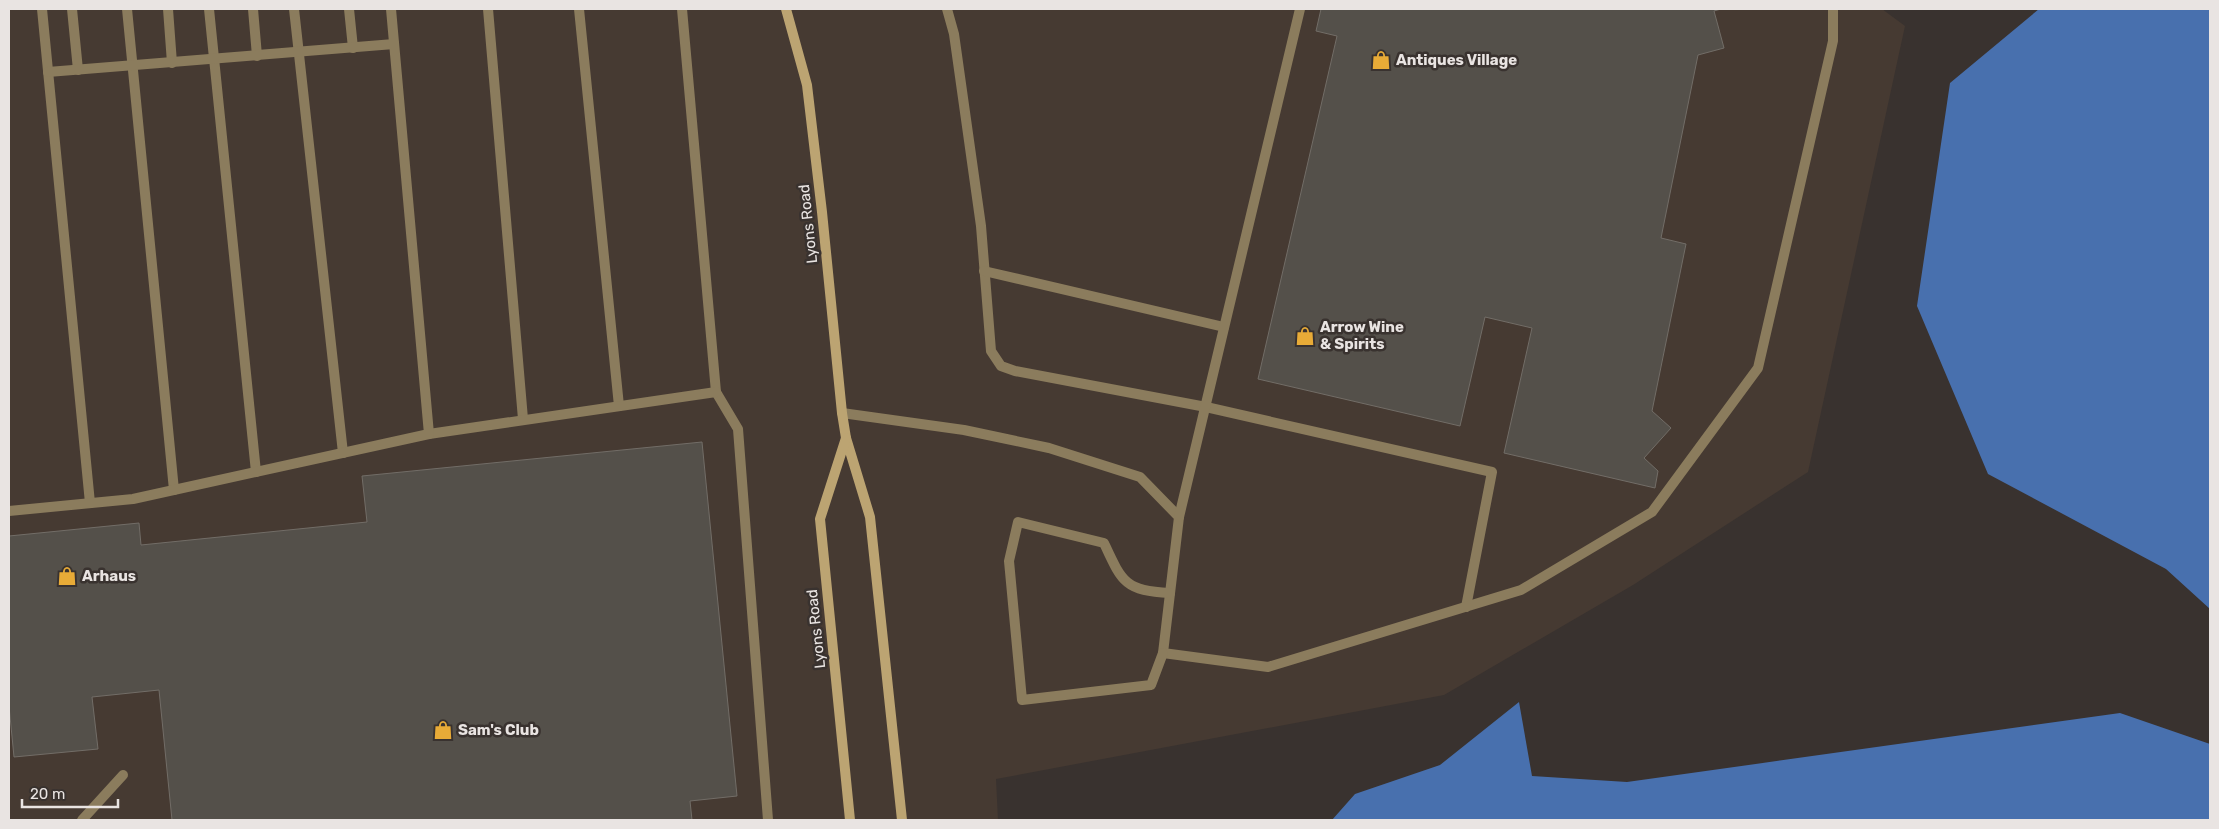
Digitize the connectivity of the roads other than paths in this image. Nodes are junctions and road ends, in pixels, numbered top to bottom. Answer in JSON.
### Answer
{"nodes":[{"id":1,"x":42,"y":9,"type":"edge"},
{"id":2,"x":72,"y":9,"type":"edge"},
{"id":3,"x":127,"y":9,"type":"edge"},
{"id":4,"x":168,"y":9,"type":"edge"},
{"id":5,"x":209,"y":9,"type":"edge"},
{"id":6,"x":252,"y":9,"type":"edge"},
{"id":7,"x":294,"y":9,"type":"edge"},
{"id":8,"x":349,"y":9,"type":"edge"},
{"id":9,"x":391,"y":9,"type":"edge"},
{"id":10,"x":488,"y":9,"type":"edge"},
{"id":11,"x":579,"y":9,"type":"edge"},
{"id":12,"x":682,"y":9,"type":"edge"},
{"id":13,"x":786,"y":9,"type":"edge"},
{"id":14,"x":947,"y":9,"type":"edge"},
{"id":15,"x":1300,"y":9,"type":"edge"},
{"id":16,"x":1833,"y":9,"type":"edge"},
{"id":17,"x":394,"y":44,"type":"junction"},
{"id":18,"x":353,"y":48,"type":"junction"},
{"id":19,"x":299,"y":52,"type":"junction"},
{"id":20,"x":257,"y":56,"type":"junction"},
{"id":21,"x":213,"y":60,"type":"junction"},
{"id":22,"x":172,"y":63,"type":"junction"},
{"id":23,"x":132,"y":66,"type":"junction"},
{"id":24,"x":78,"y":70,"type":"junction"},
{"id":25,"x":48,"y":72,"type":"junction"},
{"id":26,"x":984,"y":271,"type":"junction"},
{"id":27,"x":1224,"y":327,"type":"junction"},
{"id":28,"x":716,"y":392,"type":"junction"},
{"id":29,"x":619,"y":406,"type":"junction"},
{"id":30,"x":1206,"y":407,"type":"junction"},
{"id":31,"x":842,"y":413,"type":"junction"},
{"id":32,"x":524,"y":418,"type":"junction"},
{"id":33,"x":429,"y":434,"type":"junction"},
{"id":34,"x":846,"y":438,"type":"junction"},
{"id":35,"x":343,"y":453,"type":"junction"},
{"id":36,"x":256,"y":472,"type":"junction"},
{"id":37,"x":174,"y":490,"type":"junction"},
{"id":38,"x":90,"y":504,"type":"junction"},
{"id":39,"x":9,"y":511,"type":"edge"},
{"id":40,"x":1179,"y":518,"type":"junction"},
{"id":41,"x":1170,"y":593,"type":"junction"},
{"id":42,"x":1466,"y":607,"type":"junction"},
{"id":43,"x":1163,"y":653,"type":"junction"},
{"id":44,"x":123,"y":775,"type":"dead end"},
{"id":45,"x":82,"y":820,"type":"edge"},
{"id":46,"x":768,"y":820,"type":"edge"},
{"id":47,"x":850,"y":820,"type":"edge"},
{"id":48,"x":902,"y":820,"type":"edge"}],
"edges":[{"from":1,"to":25,"type":"lane"},
{"from":2,"to":24,"type":"lane"},
{"from":3,"to":23,"type":"lane"},
{"from":4,"to":22,"type":"lane"},
{"from":5,"to":21,"type":"lane"},
{"from":6,"to":20,"type":"lane"},
{"from":7,"to":19,"type":"lane"},
{"from":8,"to":18,"type":"lane"},
{"from":9,"to":17,"type":"lane"},
{"from":10,"to":32,"type":"lane"},
{"from":11,"to":29,"type":"lane"},
{"from":12,"to":28,"type":"lane"},
{"from":13,"to":31,"type":"street","name":"Lyons Road"},
{"from":14,"to":26,"type":"lane"},
{"from":15,"to":27,"type":"lane"},
{"from":16,"to":42,"type":"lane"},
{"from":17,"to":18,"type":"lane"},
{"from":17,"to":33,"type":"lane"},
{"from":18,"to":19,"type":"lane"},
{"from":19,"to":20,"type":"lane"},
{"from":19,"to":35,"type":"lane"},
{"from":20,"to":21,"type":"lane"},
{"from":21,"to":22,"type":"lane"},
{"from":21,"to":36,"type":"lane"},
{"from":22,"to":23,"type":"lane"},
{"from":23,"to":24,"type":"lane"},
{"from":23,"to":37,"type":"lane"},
{"from":24,"to":25,"type":"lane"},
{"from":25,"to":38,"type":"lane"},
{"from":26,"to":27,"type":"lane"},
{"from":26,"to":30,"type":"lane"},
{"from":27,"to":30,"type":"lane"},
{"from":28,"to":29,"type":"lane"},
{"from":28,"to":46,"type":"lane"},
{"from":29,"to":32,"type":"lane"},
{"from":30,"to":40,"type":"lane"},
{"from":30,"to":42,"type":"lane"},
{"from":31,"to":34,"type":"street","name":"Lyons Road"},
{"from":31,"to":40,"type":"lane"},
{"from":32,"to":33,"type":"lane"},
{"from":33,"to":35,"type":"lane"},
{"from":34,"to":47,"type":"street","name":"Lyons Road"},
{"from":34,"to":48,"type":"street","name":"Lyons Road"},
{"from":35,"to":36,"type":"lane"},
{"from":36,"to":37,"type":"lane"},
{"from":37,"to":38,"type":"lane"},
{"from":38,"to":39,"type":"lane"},
{"from":40,"to":41,"type":"lane"},
{"from":41,"to":43,"type":"lane"},
{"from":41,"to":43,"type":"lane"},
{"from":42,"to":43,"type":"lane"},
{"from":44,"to":45,"type":"lane"}]}
